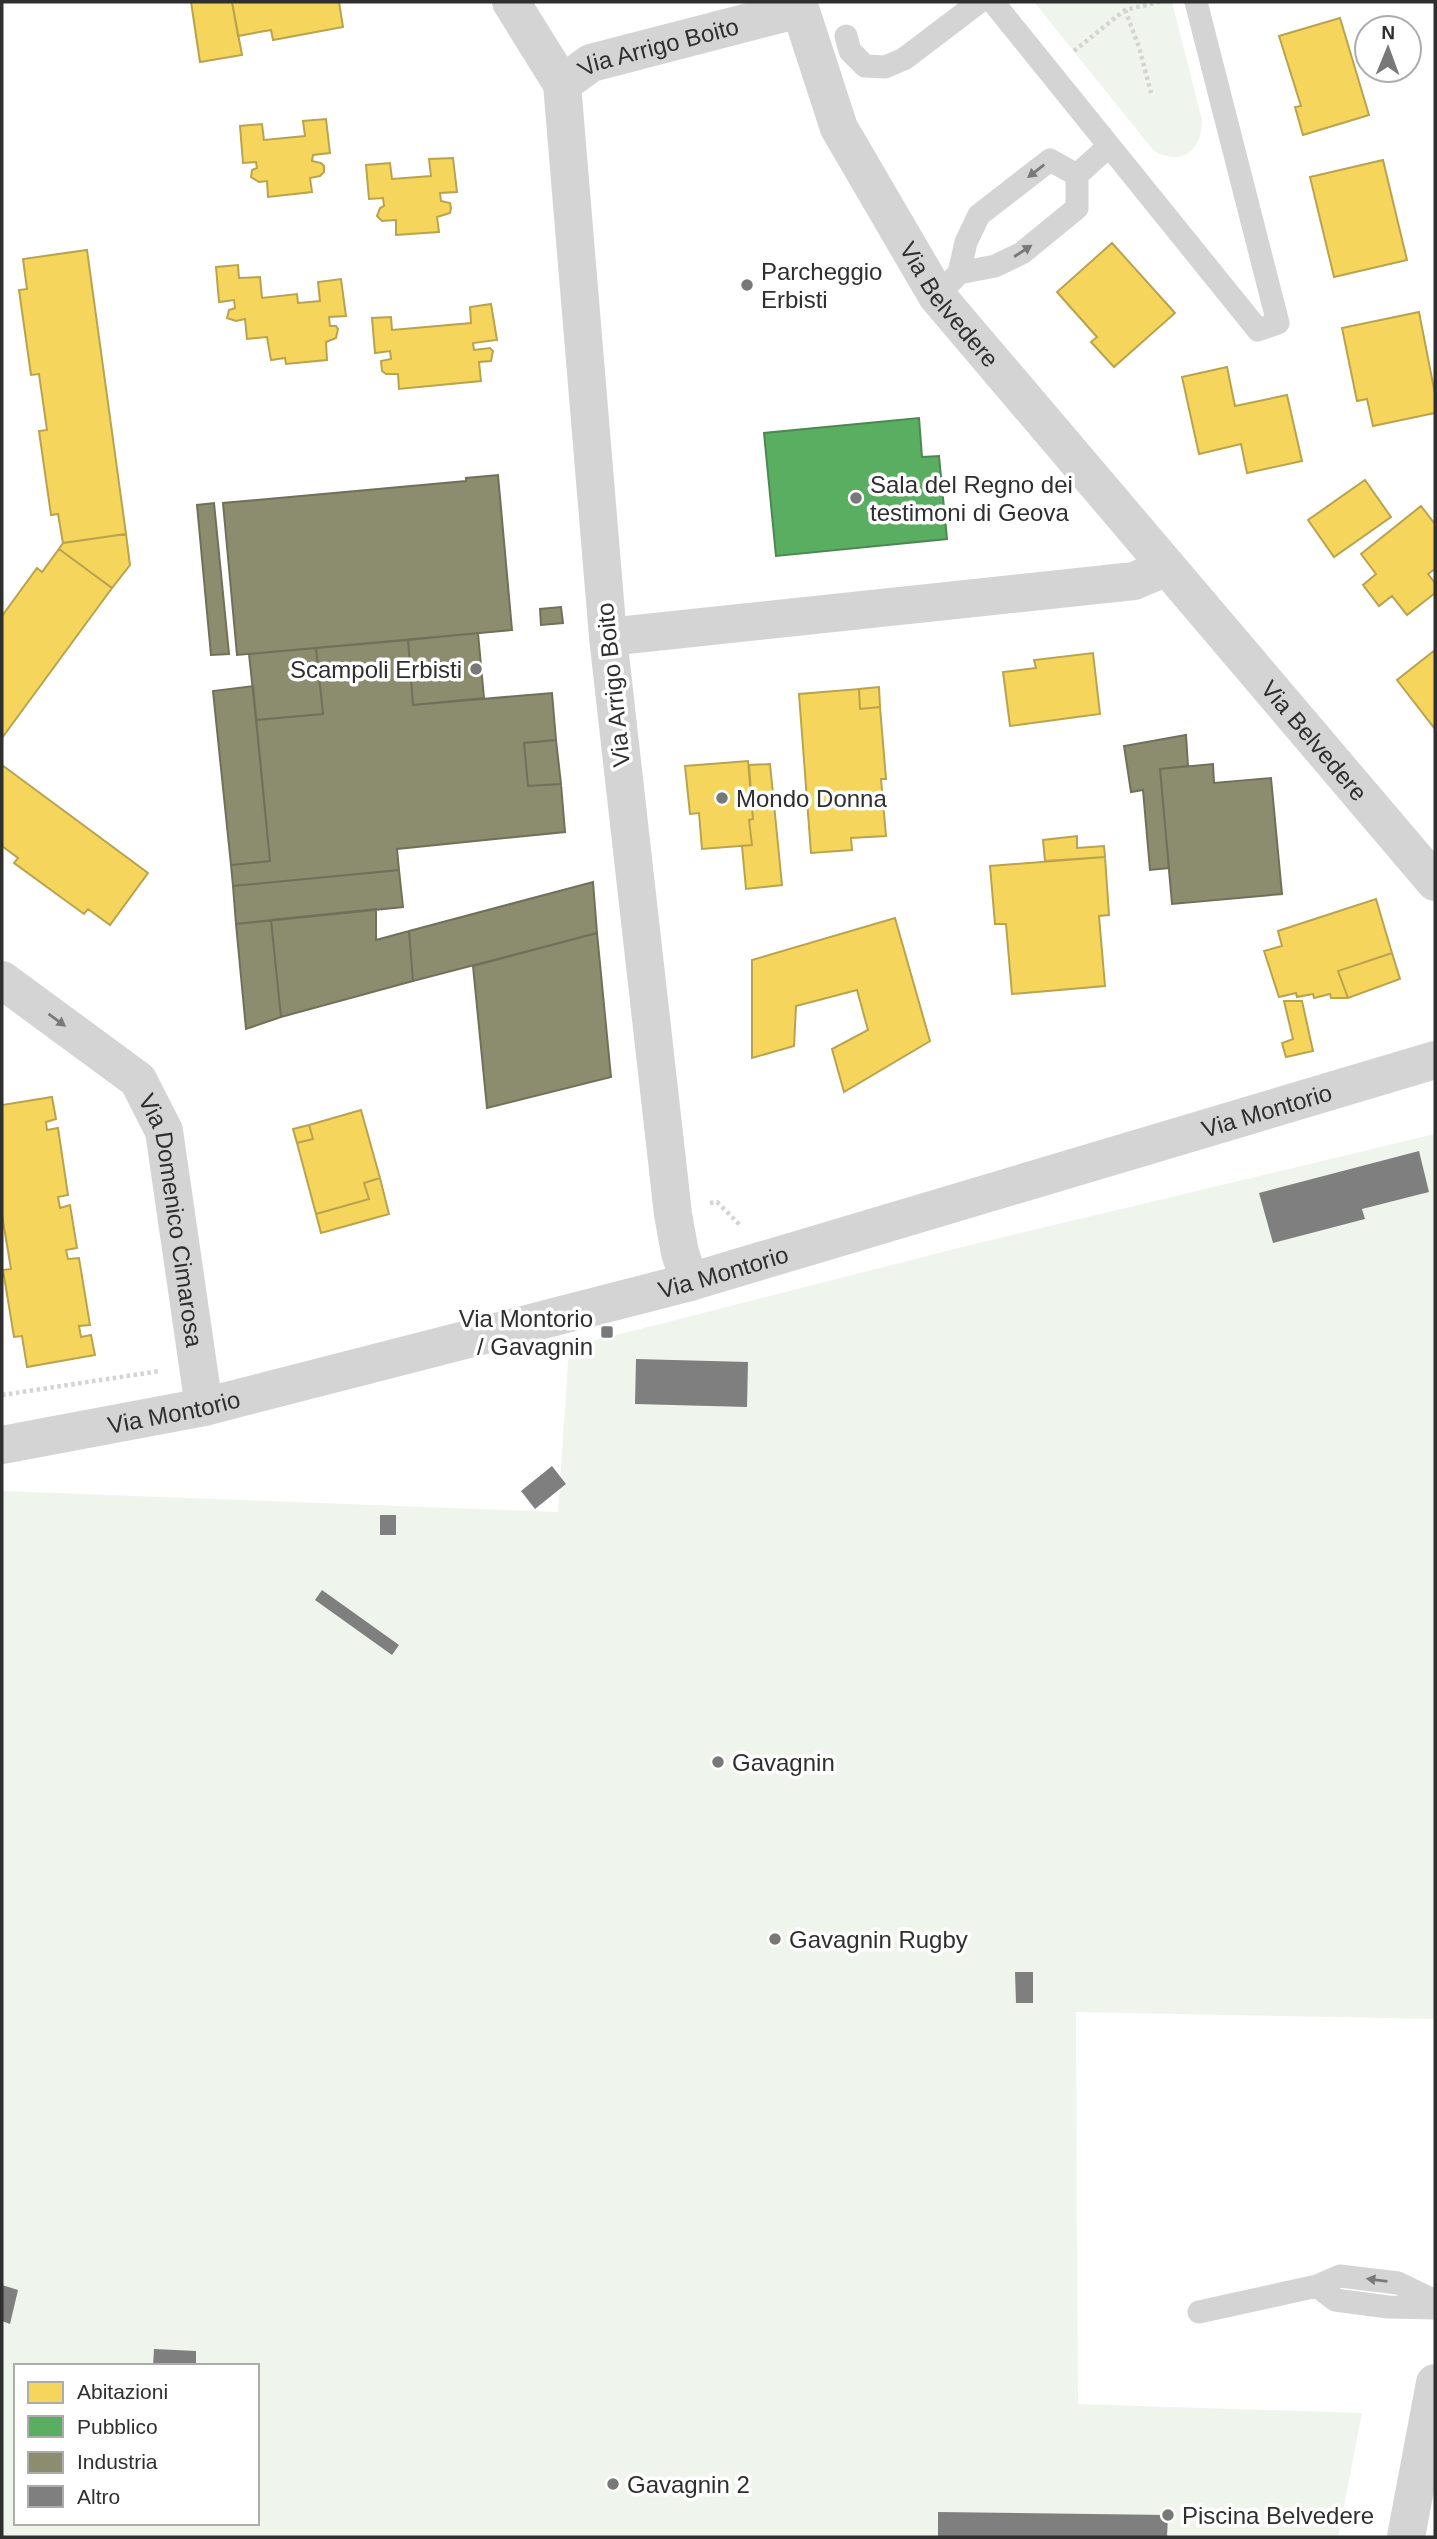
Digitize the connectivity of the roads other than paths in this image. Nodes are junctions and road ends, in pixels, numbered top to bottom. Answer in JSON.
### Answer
{"nodes":[{"id":1,"x":511,"y":2,"type":"edge"},
{"id":2,"x":979,"y":2,"type":"edge"},
{"id":3,"x":993,"y":2,"type":"edge"},
{"id":4,"x":1196,"y":2,"type":"edge"},
{"id":5,"x":798,"y":5,"type":"edge"},
{"id":6,"x":846,"y":36,"type":"dead end"},
{"id":7,"x":562,"y":84,"type":"junction"},
{"id":8,"x":1109,"y":146,"type":"junction"},
{"id":9,"x":1084,"y":168,"type":"junction"},
{"id":10,"x":948,"y":285,"type":"junction"},
{"id":11,"x":1167,"y":567,"type":"junction"},
{"id":12,"x":608,"y":637,"type":"junction"},
{"id":13,"x":1435,"y":882,"type":"edge"},
{"id":14,"x":2,"y":980,"type":"edge"},
{"id":15,"x":1435,"y":1060,"type":"edge"},
{"id":16,"x":690,"y":1282,"type":"junction"},
{"id":17,"x":204,"y":1407,"type":"junction"},
{"id":18,"x":2,"y":1446,"type":"edge"},
{"id":19,"x":1317,"y":2286,"type":"junction"},
{"id":20,"x":1435,"y":2301,"type":"edge"},
{"id":21,"x":1435,"y":2308,"type":"edge"},
{"id":22,"x":1199,"y":2312,"type":"dead end"},
{"id":23,"x":1435,"y":2383,"type":"edge"},
{"id":24,"x":1406,"y":2537,"type":"edge"}],
"edges":[{"from":1,"to":7,"type":"street","name":"Via Arrigo Boito"},
{"from":2,"to":6,"type":"lane"},
{"from":3,"to":8,"type":"lane"},
{"from":4,"to":8,"type":"lane"},
{"from":5,"to":7,"type":"street","name":"Via Arrigo Boito"},
{"from":5,"to":10,"type":"street","name":"Via Belvedere"},
{"from":7,"to":12,"type":"street","name":"Via Arrigo Boito"},
{"from":8,"to":9,"type":"lane"},
{"from":10,"to":9,"type":"lane","one_way":true},
{"from":9,"to":10,"type":"lane","one_way":true},
{"from":10,"to":11,"type":"street","name":"Via Belvedere"},
{"from":11,"to":12,"type":"street"},
{"from":11,"to":13,"type":"street","name":"Via Belvedere"},
{"from":12,"to":16,"type":"street","name":"Via Arrigo Boito"},
{"from":14,"to":17,"type":"street","name":"Via Domenico Cimarosa","one_way":true},
{"from":15,"to":16,"type":"street","name":"Via Montorio"},
{"from":16,"to":17,"type":"street","name":"Via Montorio"},
{"from":17,"to":18,"type":"street","name":"Via Montorio"},
{"from":20,"to":19,"type":"lane","one_way":true},
{"from":19,"to":21,"type":"lane"},
{"from":19,"to":22,"type":"lane"},
{"from":23,"to":24,"type":"street"}]}
